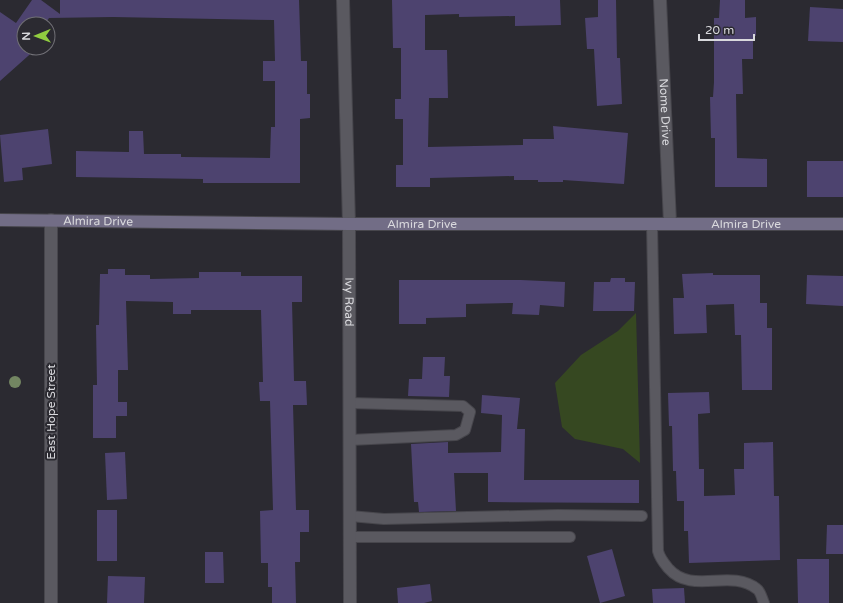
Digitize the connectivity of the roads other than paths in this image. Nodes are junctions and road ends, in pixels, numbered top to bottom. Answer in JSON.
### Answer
{"nodes":[{"id":1,"x":343,"y":0,"type":"edge"},
{"id":2,"x":660,"y":0,"type":"edge"},
{"id":3,"x":0,"y":220,"type":"edge"},
{"id":4,"x":51,"y":220,"type":"junction"},
{"id":5,"x":652,"y":223,"type":"junction"},
{"id":6,"x":670,"y":223,"type":"junction"},
{"id":7,"x":349,"y":224,"type":"junction"},
{"id":8,"x":843,"y":224,"type":"edge"},
{"id":9,"x":350,"y":403,"type":"junction"},
{"id":10,"x":350,"y":440,"type":"junction"},
{"id":11,"x":350,"y":516,"type":"junction"},
{"id":12,"x":642,"y":516,"type":"dead end"},
{"id":13,"x":350,"y":537,"type":"junction"},
{"id":14,"x":570,"y":537,"type":"dead end"},
{"id":15,"x":51,"y":603,"type":"edge"},
{"id":16,"x":350,"y":603,"type":"edge"},
{"id":17,"x":764,"y":603,"type":"edge"}],
"edges":[{"from":1,"to":7,"type":"street","name":"Ivy Road"},
{"from":2,"to":6,"type":"street","name":"Nome Drive"},
{"from":3,"to":4,"type":"street","name":"Almira Drive"},
{"from":4,"to":7,"type":"street","name":"Almira Drive"},
{"from":4,"to":15,"type":"street","name":"East Hope Street"},
{"from":5,"to":6,"type":"street","name":"Almira Drive"},
{"from":5,"to":7,"type":"street","name":"Almira Drive"},
{"from":5,"to":17,"type":"lane"},
{"from":6,"to":8,"type":"street","name":"Almira Drive"},
{"from":7,"to":9,"type":"street","name":"Ivy Road"},
{"from":9,"to":10,"type":"street","name":"Ivy Road"},
{"from":9,"to":10,"type":"lane"},
{"from":10,"to":11,"type":"street","name":"Ivy Road"},
{"from":11,"to":12,"type":"lane"},
{"from":11,"to":13,"type":"street","name":"Ivy Road"},
{"from":13,"to":14,"type":"lane"},
{"from":13,"to":16,"type":"street","name":"Ivy Road"}]}
